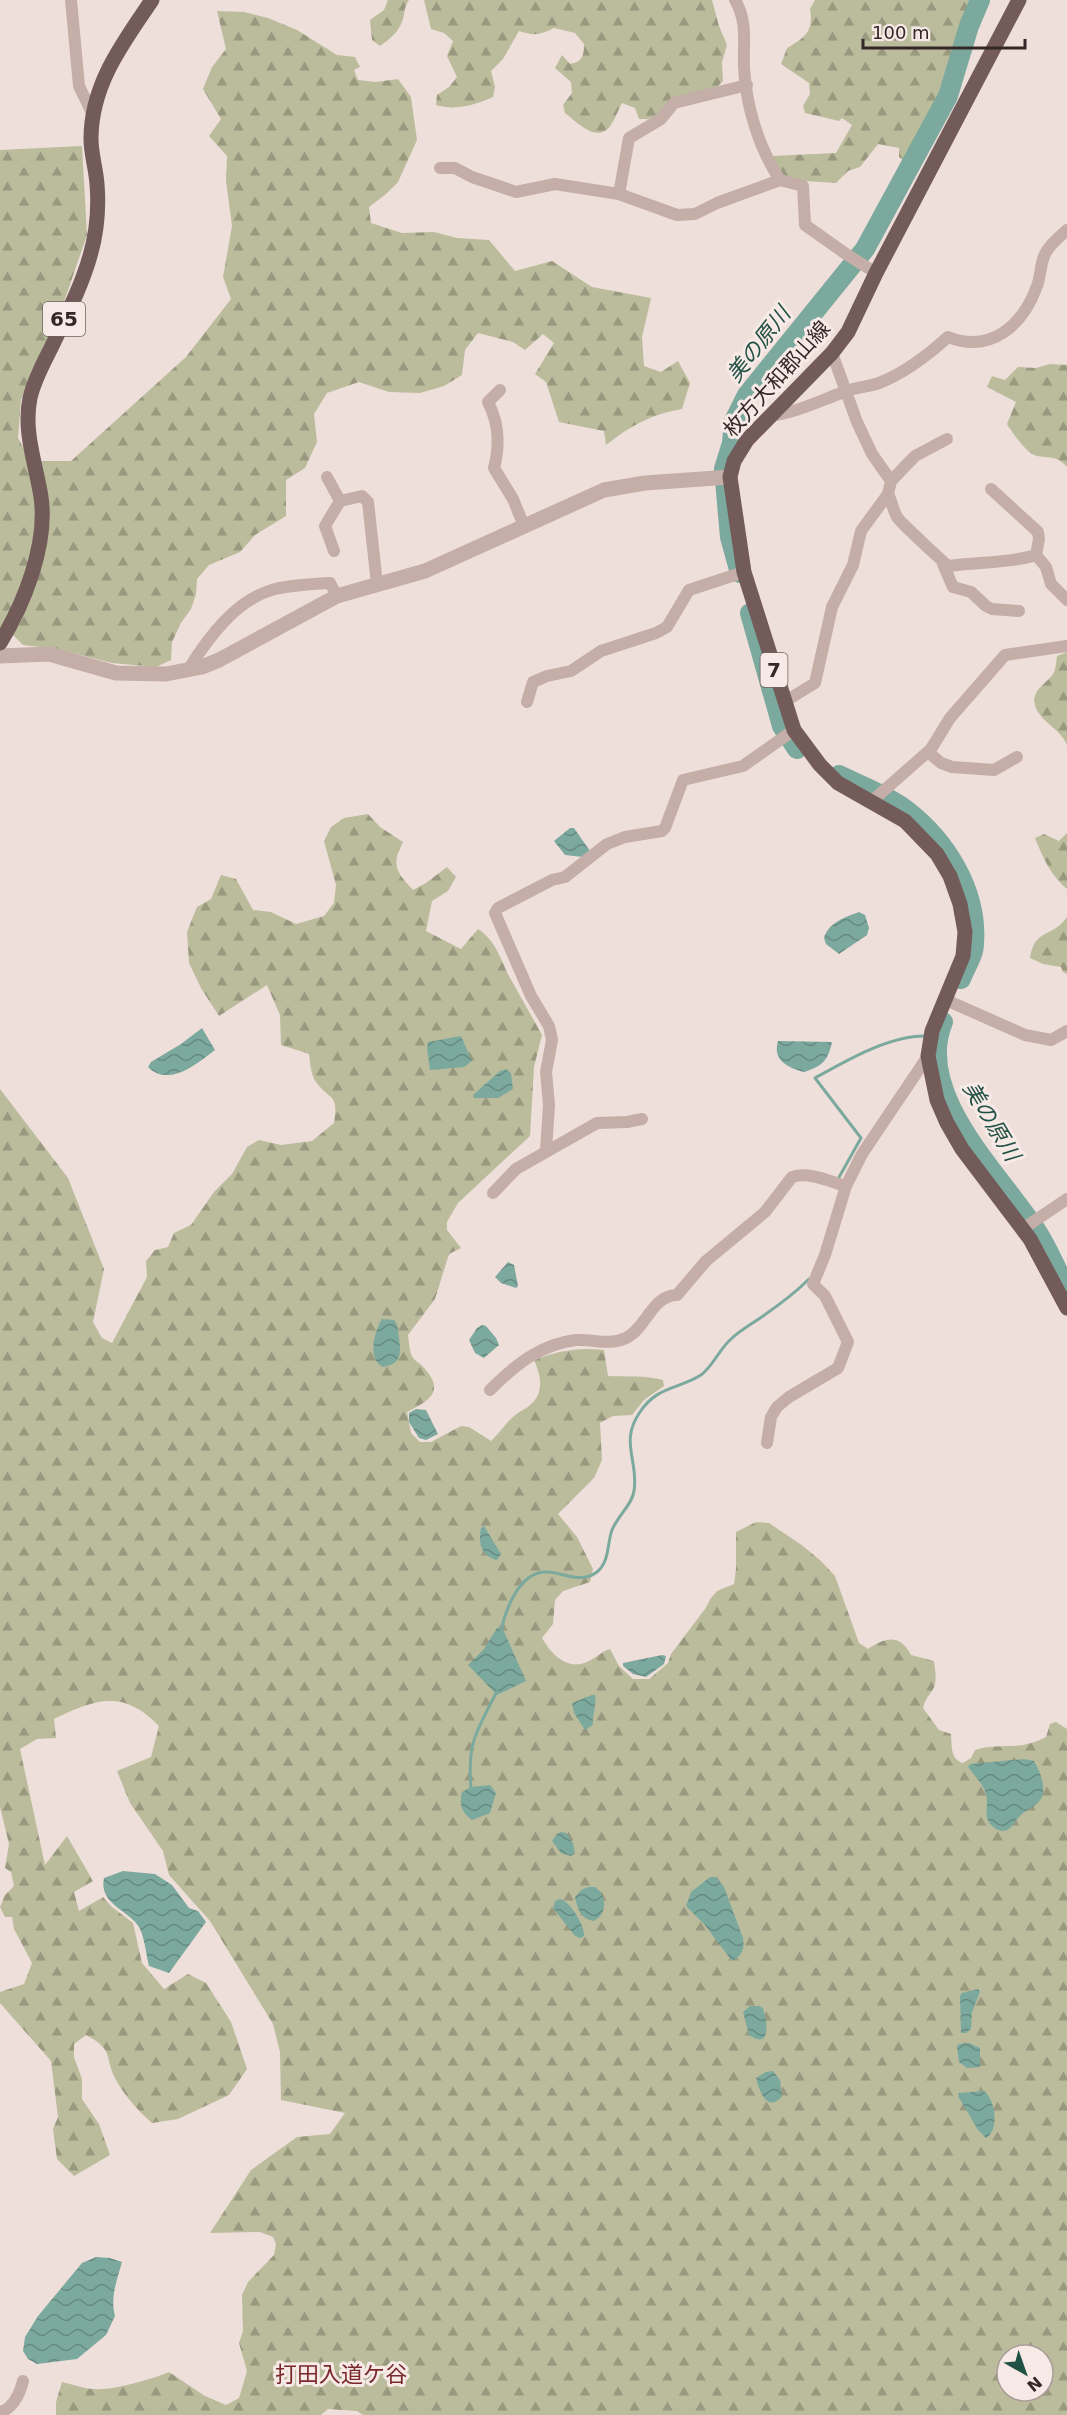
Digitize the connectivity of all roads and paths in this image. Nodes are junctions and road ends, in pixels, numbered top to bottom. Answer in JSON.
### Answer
{"nodes":[{"id":1,"x":71,"y":0,"type":"edge"},
{"id":2,"x":152,"y":0,"type":"edge"},
{"id":3,"x":735,"y":0,"type":"edge"},
{"id":4,"x":1018,"y":0,"type":"edge"},
{"id":5,"x":747,"y":85,"type":"junction"},
{"id":6,"x":92,"y":113,"type":"junction"},
{"id":7,"x":440,"y":168,"type":"dead end"},
{"id":8,"x":780,"y":180,"type":"junction"},
{"id":9,"x":619,"y":194,"type":"junction"},
{"id":10,"x":1067,"y":230,"type":"edge"},
{"id":11,"x":870,"y":269,"type":"junction"},
{"id":12,"x":832,"y":353,"type":"junction"},
{"id":13,"x":500,"y":390,"type":"dead end"},
{"id":14,"x":845,"y":391,"type":"junction"},
{"id":15,"x":769,"y":416,"type":"junction"},
{"id":16,"x":947,"y":439,"type":"dead end"},
{"id":17,"x":327,"y":477,"type":"dead end"},
{"id":18,"x":723,"y":477,"type":"junction"},
{"id":19,"x":891,"y":481,"type":"junction"},
{"id":20,"x":991,"y":489,"type":"dead end"},
{"id":21,"x":888,"y":494,"type":"junction"},
{"id":22,"x":340,"y":501,"type":"junction"},
{"id":23,"x":524,"y":526,"type":"junction"},
{"id":24,"x":334,"y":551,"type":"dead end"},
{"id":25,"x":1036,"y":555,"type":"junction"},
{"id":26,"x":944,"y":564,"type":"junction"},
{"id":27,"x":744,"y":572,"type":"junction"},
{"id":28,"x":377,"y":584,"type":"junction"},
{"id":29,"x":337,"y":596,"type":"junction"},
{"id":30,"x":1067,"y":600,"type":"edge"},
{"id":31,"x":1019,"y":611,"type":"dead end"},
{"id":32,"x":0,"y":643,"type":"edge"},
{"id":33,"x":1067,"y":646,"type":"edge"},
{"id":34,"x":0,"y":656,"type":"edge"},
{"id":35,"x":188,"y":670,"type":"junction"},
{"id":36,"x":527,"y":702,"type":"dead end"},
{"id":37,"x":784,"y":702,"type":"junction"},
{"id":38,"x":794,"y":730,"type":"junction"},
{"id":39,"x":928,"y":752,"type":"junction"},
{"id":40,"x":1017,"y":757,"type":"dead end"},
{"id":41,"x":872,"y":801,"type":"junction"},
{"id":42,"x":946,"y":1000,"type":"junction"},
{"id":43,"x":1067,"y":1031,"type":"edge"},
{"id":44,"x":928,"y":1056,"type":"junction"},
{"id":45,"x":642,"y":1119,"type":"dead end"},
{"id":46,"x":546,"y":1151,"type":"junction"},
{"id":47,"x":846,"y":1186,"type":"junction"},
{"id":48,"x":493,"y":1193,"type":"dead end"},
{"id":49,"x":1067,"y":1199,"type":"edge"},
{"id":50,"x":1024,"y":1228,"type":"junction"},
{"id":51,"x":1067,"y":1308,"type":"edge"},
{"id":52,"x":490,"y":1390,"type":"dead end"},
{"id":53,"x":767,"y":1443,"type":"dead end"},
{"id":54,"x":23,"y":2381,"type":"dead end"},
{"id":55,"x":0,"y":2412,"type":"edge"}],
"edges":[{"from":1,"to":6,"type":"street"},
{"from":2,"to":6,"type":"main road","number":"65"},
{"from":3,"to":5,"type":"street"},
{"from":4,"to":11,"type":"main road","name":"枚方大和郡山線","number":"7"},
{"from":5,"to":8,"type":"street"},
{"from":5,"to":9,"type":"street"},
{"from":6,"to":32,"type":"main road","number":"65"},
{"from":7,"to":9,"type":"street"},
{"from":8,"to":9,"type":"street"},
{"from":8,"to":11,"type":"street"},
{"from":10,"to":14,"type":"street"},
{"from":11,"to":12,"type":"main road","name":"枚方大和郡山線","number":"7"},
{"from":12,"to":14,"type":"street"},
{"from":12,"to":15,"type":"main road","name":"枚方大和郡山線","number":"7"},
{"from":13,"to":23,"type":"street"},
{"from":14,"to":15,"type":"street"},
{"from":14,"to":19,"type":"street"},
{"from":15,"to":18,"type":"main road","name":"枚方大和郡山線","number":"7"},
{"from":16,"to":19,"type":"street"},
{"from":17,"to":22,"type":"street"},
{"from":18,"to":23,"type":"street"},
{"from":18,"to":27,"type":"main road","name":"枚方大和郡山線","number":"7"},
{"from":19,"to":21,"type":"street"},
{"from":20,"to":25,"type":"street"},
{"from":21,"to":26,"type":"street"},
{"from":21,"to":37,"type":"street"},
{"from":22,"to":24,"type":"street"},
{"from":22,"to":28,"type":"street"},
{"from":23,"to":28,"type":"street"},
{"from":25,"to":26,"type":"street"},
{"from":25,"to":30,"type":"street"},
{"from":26,"to":31,"type":"street"},
{"from":27,"to":36,"type":"street"},
{"from":27,"to":37,"type":"main road","name":"枚方大和郡山線","number":"7"},
{"from":28,"to":29,"type":"street"},
{"from":29,"to":35,"type":"street"},
{"from":29,"to":35,"type":"street"},
{"from":33,"to":39,"type":"street"},
{"from":34,"to":35,"type":"street"},
{"from":37,"to":38,"type":"main road","name":"枚方大和郡山線","number":"7"},
{"from":38,"to":41,"type":"main road","name":"枚方大和郡山線","number":"7"},
{"from":38,"to":46,"type":"street"},
{"from":39,"to":40,"type":"street"},
{"from":39,"to":41,"type":"street"},
{"from":41,"to":42,"type":"main road","name":"枚方大和郡山線","number":"7"},
{"from":42,"to":43,"type":"street"},
{"from":42,"to":44,"type":"main road","name":"枚方大和郡山線","number":"7"},
{"from":44,"to":47,"type":"street"},
{"from":44,"to":50,"type":"main road","name":"枚方大和郡山線","number":"7"},
{"from":45,"to":46,"type":"street"},
{"from":46,"to":48,"type":"street"},
{"from":47,"to":52,"type":"street"},
{"from":47,"to":53,"type":"street"},
{"from":49,"to":50,"type":"street"},
{"from":50,"to":51,"type":"main road","name":"枚方大和郡山線","number":"7"},
{"from":54,"to":55,"type":"street"}]}
